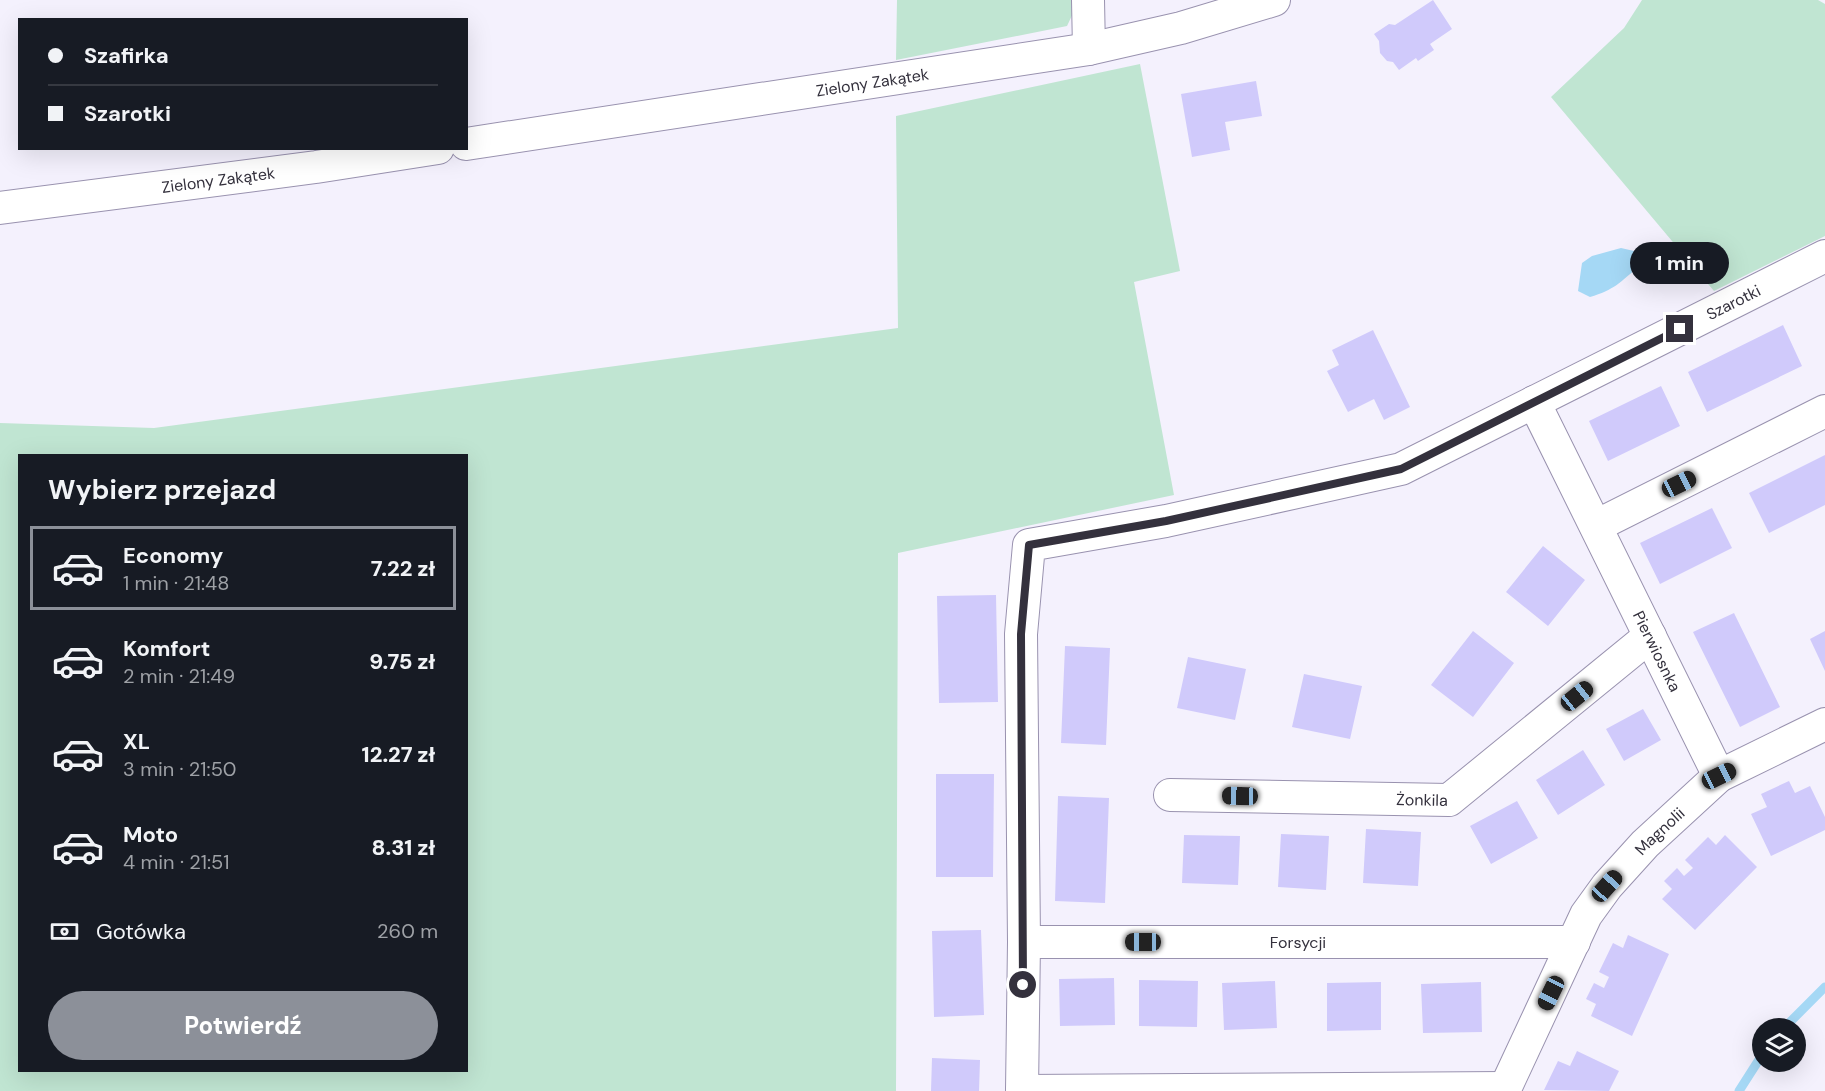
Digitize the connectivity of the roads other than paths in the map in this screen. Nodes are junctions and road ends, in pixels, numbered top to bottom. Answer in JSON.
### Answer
{"nodes":[{"id":1,"x":1088,"y":0,"type":"edge"},
{"id":2,"x":1274,"y":0,"type":"edge"},
{"id":3,"x":1089,"y":49,"type":"junction"},
{"id":4,"x":468,"y":144,"type":"edge"},
{"id":5,"x":425,"y":150,"type":"edge"},
{"id":6,"x":0,"y":208,"type":"edge"},
{"id":7,"x":1825,"y":256,"type":"edge"},
{"id":8,"x":1534,"y":402,"type":"junction"},
{"id":9,"x":1825,"y":411,"type":"edge"},
{"id":10,"x":1596,"y":526,"type":"junction"},
{"id":11,"x":1650,"y":636,"type":"junction"},
{"id":12,"x":1825,"y":724,"type":"edge"},
{"id":13,"x":1719,"y":776,"type":"junction"},
{"id":14,"x":1170,"y":795,"type":"dead end"},
{"id":15,"x":1024,"y":942,"type":"junction"},
{"id":16,"x":1574,"y":942,"type":"junction"},
{"id":17,"x":1504,"y":1089,"type":"edge"},
{"id":18,"x":1022,"y":1091,"type":"edge"}],
"edges":[{"from":1,"to":3,"type":"street"},
{"from":2,"to":3,"type":"street","name":"Zielony Zakątek"},
{"from":3,"to":4,"type":"street","name":"Zielony Zakątek"},
{"from":5,"to":6,"type":"street","name":"Zielony Zakątek"},
{"from":7,"to":8,"type":"street","name":"Szarotki"},
{"from":8,"to":10,"type":"street","name":"Pierwiosnka"},
{"from":8,"to":15,"type":"street","name":"Szarotki"},
{"from":9,"to":10,"type":"street"},
{"from":10,"to":11,"type":"street","name":"Pierwiosnka"},
{"from":11,"to":13,"type":"street","name":"Pierwiosnka"},
{"from":11,"to":14,"type":"street","name":"Żonkila"},
{"from":12,"to":13,"type":"street","name":"Magnolii"},
{"from":13,"to":16,"type":"street","name":"Magnolii"},
{"from":15,"to":16,"type":"street","name":"Forsycji"},
{"from":15,"to":18,"type":"street"},
{"from":16,"to":17,"type":"street","name":"Magnolii"},
{"from":17,"to":18,"type":"street"}]}
